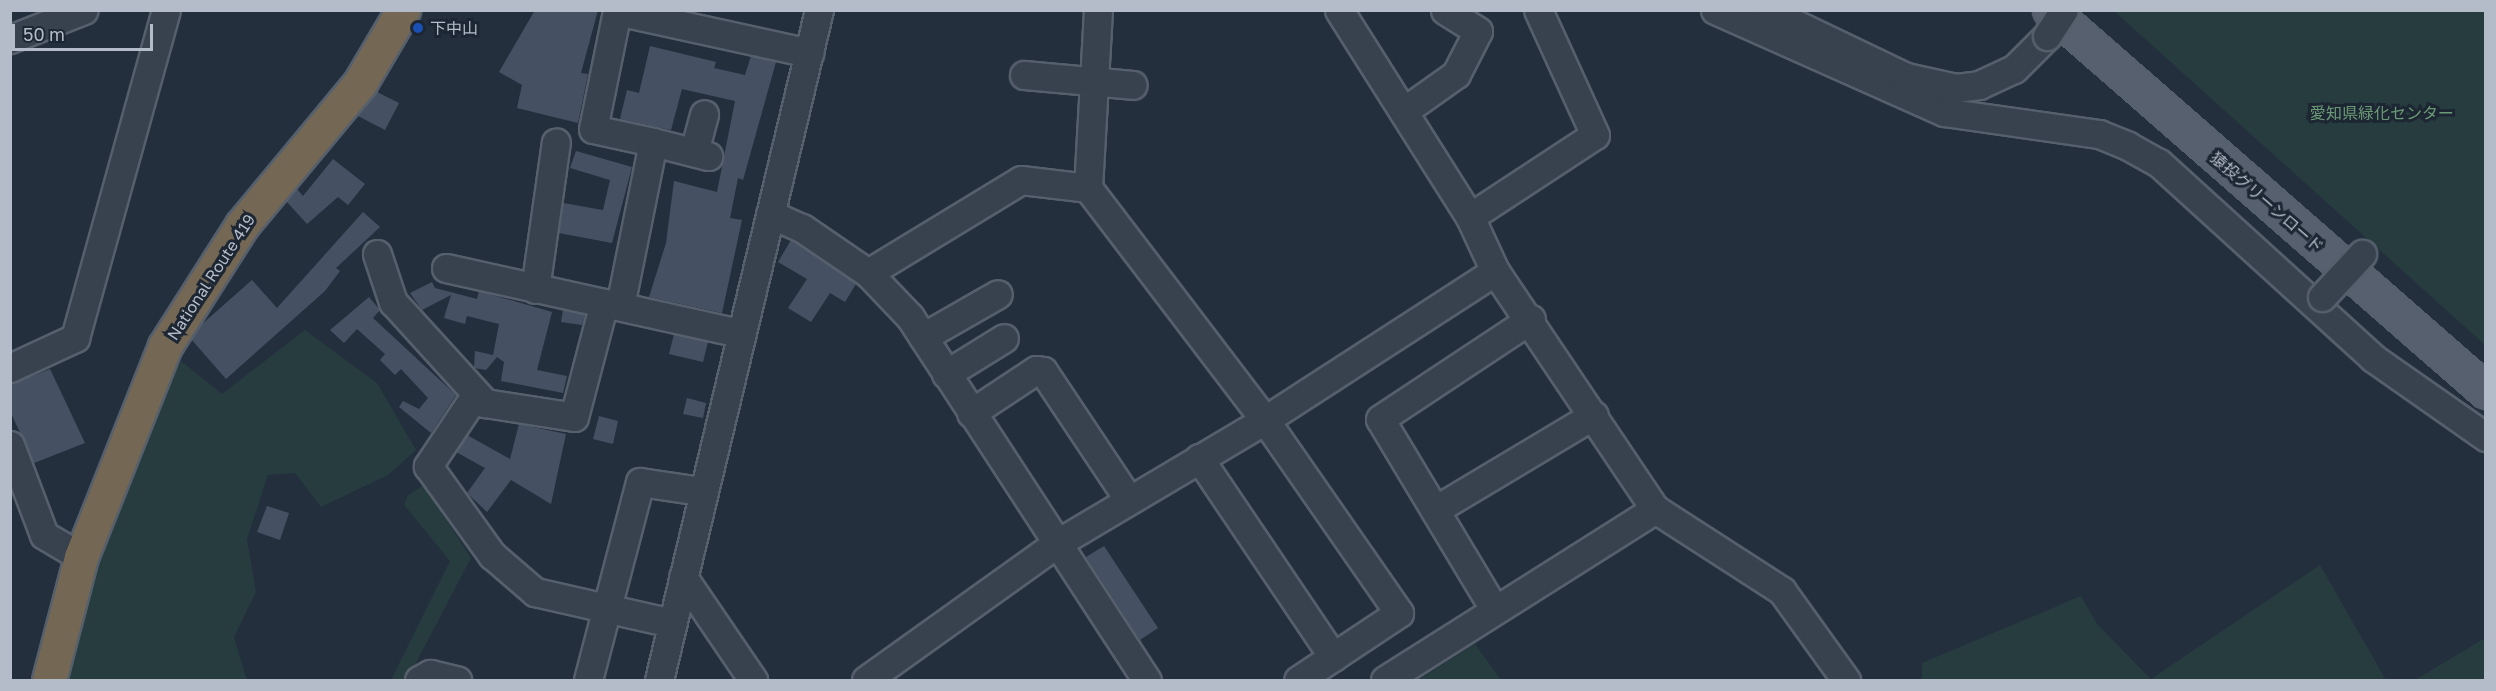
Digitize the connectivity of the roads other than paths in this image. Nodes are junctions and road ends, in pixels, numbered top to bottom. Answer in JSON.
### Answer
{"nodes":[{"id":1,"x":84,"y":10,"type":"edge"},
{"id":2,"x":166,"y":10,"type":"edge"},
{"id":3,"x":403,"y":10,"type":"edge"},
{"id":4,"x":819,"y":10,"type":"edge"},
{"id":5,"x":1098,"y":10,"type":"edge"},
{"id":6,"x":1339,"y":10,"type":"edge"},
{"id":7,"x":1445,"y":10,"type":"edge"},
{"id":8,"x":1538,"y":10,"type":"edge"},
{"id":9,"x":1715,"y":10,"type":"edge"},
{"id":10,"x":1766,"y":10,"type":"edge"},
{"id":11,"x":2064,"y":10,"type":"edge"},
{"id":12,"x":644,"y":13,"type":"edge"},
{"id":13,"x":2049,"y":23,"type":"edge"},
{"id":14,"x":10,"y":39,"type":"edge"},
{"id":15,"x":809,"y":53,"type":"junction"},
{"id":16,"x":1023,"y":75,"type":"dead end"},
{"id":17,"x":1094,"y":82,"type":"junction"},
{"id":18,"x":1133,"y":85,"type":"dead end"},
{"id":19,"x":1404,"y":111,"type":"junction"},
{"id":20,"x":704,"y":114,"type":"dead end"},
{"id":21,"x":556,"y":142,"type":"dead end"},
{"id":22,"x":653,"y":142,"type":"junction"},
{"id":23,"x":1088,"y":189,"type":"junction"},
{"id":24,"x":770,"y":214,"type":"junction"},
{"id":25,"x":1470,"y":217,"type":"junction"},
{"id":26,"x":377,"y":254,"type":"dead end"},
{"id":27,"x":2362,"y":254,"type":"dead end"},
{"id":28,"x":446,"y":268,"type":"dead end"},
{"id":29,"x":1495,"y":271,"type":"junction"},
{"id":30,"x":868,"y":273,"type":"junction"},
{"id":31,"x":2285,"y":277,"type":"junction"},
{"id":32,"x":535,"y":289,"type":"junction"},
{"id":33,"x":998,"y":294,"type":"dead end"},
{"id":34,"x":612,"y":305,"type":"junction"},
{"id":35,"x":1531,"y":319,"type":"junction"},
{"id":36,"x":740,"y":333,"type":"junction"},
{"id":37,"x":923,"y":337,"type":"junction"},
{"id":38,"x":1004,"y":338,"type":"dead end"},
{"id":39,"x":10,"y":368,"type":"edge"},
{"id":40,"x":946,"y":374,"type":"junction"},
{"id":41,"x":2486,"y":391,"type":"edge"},
{"id":42,"x":476,"y":394,"type":"junction"},
{"id":43,"x":971,"y":413,"type":"junction"},
{"id":44,"x":1594,"y":415,"type":"junction"},
{"id":45,"x":1265,"y":420,"type":"junction"},
{"id":46,"x":2486,"y":437,"type":"edge"},
{"id":47,"x":10,"y":446,"type":"edge"},
{"id":48,"x":1199,"y":458,"type":"junction"},
{"id":49,"x":701,"y":491,"type":"junction"},
{"id":50,"x":1129,"y":500,"type":"junction"},
{"id":51,"x":1655,"y":509,"type":"junction"},
{"id":52,"x":1435,"y":510,"type":"junction"},
{"id":53,"x":1056,"y":544,"type":"junction"},
{"id":54,"x":81,"y":557,"type":"junction"},
{"id":55,"x":683,"y":577,"type":"junction"},
{"id":56,"x":1493,"y":607,"type":"junction"},
{"id":57,"x":604,"y":608,"type":"junction"},
{"id":58,"x":672,"y":623,"type":"junction"},
{"id":59,"x":1333,"y":657,"type":"junction"},
{"id":60,"x":49,"y":681,"type":"edge"},
{"id":61,"x":419,"y":681,"type":"edge"},
{"id":62,"x":457,"y":681,"type":"edge"},
{"id":63,"x":588,"y":681,"type":"edge"},
{"id":64,"x":659,"y":681,"type":"edge"},
{"id":65,"x":753,"y":681,"type":"edge"},
{"id":66,"x":866,"y":681,"type":"edge"},
{"id":67,"x":1147,"y":681,"type":"edge"},
{"id":68,"x":1298,"y":681,"type":"edge"},
{"id":69,"x":1385,"y":681,"type":"edge"},
{"id":70,"x":1846,"y":681,"type":"edge"}],
"edges":[{"from":1,"to":14,"type":"street"},
{"from":2,"to":39,"type":"street"},
{"from":3,"to":54,"type":"highway","name":"National Route 419"},
{"from":4,"to":15,"type":"street"},
{"from":5,"to":17,"type":"street"},
{"from":6,"to":19,"type":"street"},
{"from":7,"to":19,"type":"street"},
{"from":8,"to":25,"type":"street"},
{"from":9,"to":31,"type":"street"},
{"from":10,"to":13,"type":"street"},
{"from":11,"to":13,"type":"street","bridge":true},
{"from":12,"to":15,"type":"street"},
{"from":12,"to":22,"type":"street"},
{"from":13,"to":41,"type":"main road","name":"猿投グリーンロード"},
{"from":15,"to":24,"type":"street"},
{"from":16,"to":17,"type":"street"},
{"from":17,"to":18,"type":"street"},
{"from":17,"to":23,"type":"street"},
{"from":19,"to":25,"type":"street"},
{"from":20,"to":22,"type":"street"},
{"from":21,"to":32,"type":"street"},
{"from":22,"to":34,"type":"street"},
{"from":23,"to":30,"type":"street"},
{"from":23,"to":45,"type":"street"},
{"from":24,"to":30,"type":"street"},
{"from":24,"to":36,"type":"street"},
{"from":25,"to":29,"type":"street"},
{"from":26,"to":42,"type":"street"},
{"from":27,"to":31,"type":"street","bridge":true},
{"from":28,"to":32,"type":"street"},
{"from":29,"to":35,"type":"street"},
{"from":29,"to":45,"type":"street"},
{"from":30,"to":37,"type":"street"},
{"from":31,"to":46,"type":"street"},
{"from":32,"to":34,"type":"street"},
{"from":33,"to":37,"type":"street"},
{"from":34,"to":36,"type":"street"},
{"from":34,"to":42,"type":"street"},
{"from":35,"to":44,"type":"street"},
{"from":35,"to":52,"type":"street"},
{"from":36,"to":49,"type":"street"},
{"from":37,"to":40,"type":"street"},
{"from":38,"to":40,"type":"street"},
{"from":40,"to":43,"type":"street"},
{"from":42,"to":57,"type":"street"},
{"from":43,"to":50,"type":"street"},
{"from":43,"to":53,"type":"street"},
{"from":44,"to":51,"type":"street"},
{"from":44,"to":52,"type":"street"},
{"from":45,"to":48,"type":"street"},
{"from":45,"to":59,"type":"street"},
{"from":47,"to":54,"type":"street"},
{"from":48,"to":50,"type":"street"},
{"from":48,"to":59,"type":"street"},
{"from":49,"to":55,"type":"street"},
{"from":49,"to":57,"type":"street"},
{"from":50,"to":53,"type":"street"},
{"from":51,"to":56,"type":"street"},
{"from":51,"to":70,"type":"street"},
{"from":52,"to":56,"type":"street"},
{"from":53,"to":66,"type":"street"},
{"from":53,"to":67,"type":"street"},
{"from":54,"to":60,"type":"highway","name":"National Route 419"},
{"from":55,"to":58,"type":"street"},
{"from":55,"to":65,"type":"street"},
{"from":56,"to":69,"type":"street"},
{"from":57,"to":58,"type":"street"},
{"from":57,"to":63,"type":"street"},
{"from":58,"to":64,"type":"street"},
{"from":59,"to":68,"type":"street"},
{"from":61,"to":62,"type":"street"}]}
